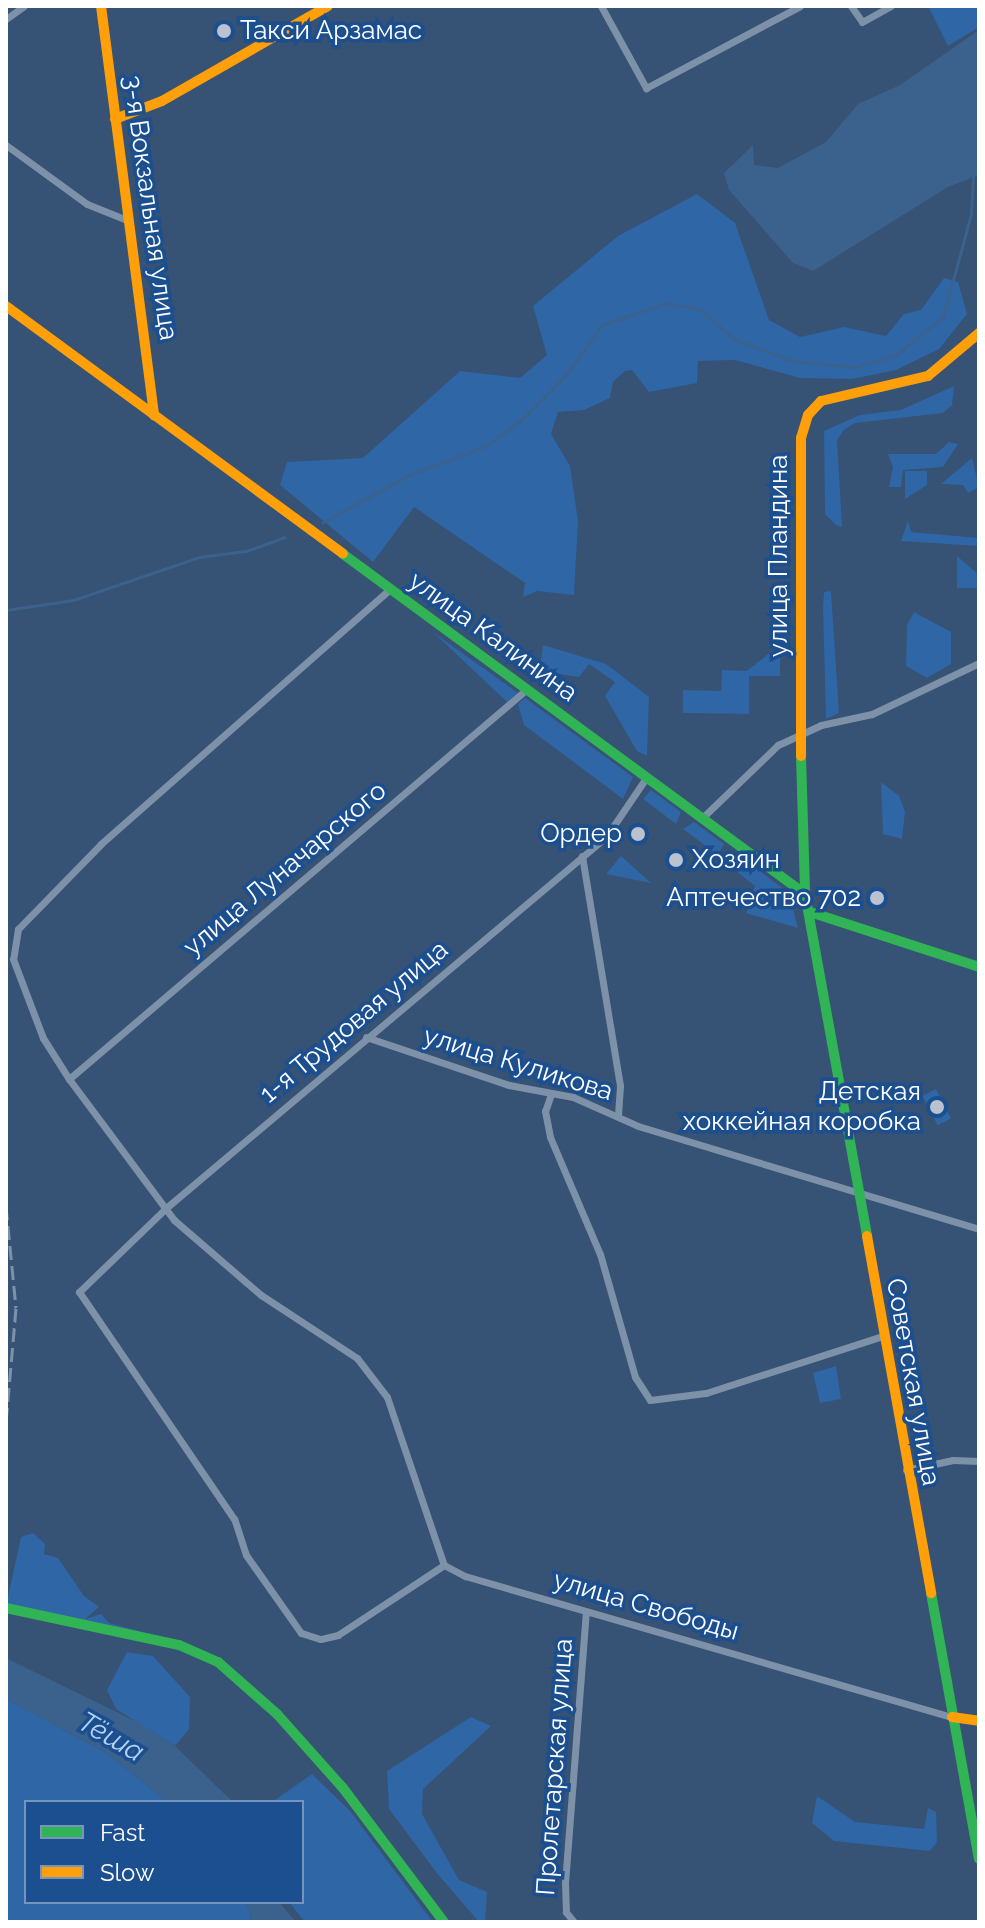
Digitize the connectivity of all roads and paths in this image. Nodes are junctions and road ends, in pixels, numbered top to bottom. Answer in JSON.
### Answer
{"nodes":[{"id":1,"x":24,"y":6,"type":"edge"},
{"id":2,"x":101,"y":6,"type":"edge"},
{"id":3,"x":328,"y":6,"type":"edge"},
{"id":4,"x":601,"y":6,"type":"edge"},
{"id":5,"x":800,"y":6,"type":"edge"},
{"id":6,"x":851,"y":6,"type":"edge"},
{"id":7,"x":891,"y":6,"type":"edge"},
{"id":8,"x":6,"y":19,"type":"edge"},
{"id":9,"x":115,"y":119,"type":"junction"},
{"id":10,"x":6,"y":145,"type":"edge"},
{"id":11,"x":129,"y":221,"type":"junction"},
{"id":12,"x":6,"y":306,"type":"edge"},
{"id":13,"x":979,"y":333,"type":"edge"},
{"id":14,"x":154,"y":416,"type":"junction"},
{"id":15,"x":390,"y":589,"type":"junction"},
{"id":16,"x":979,"y":663,"type":"edge"},
{"id":17,"x":527,"y":689,"type":"junction"},
{"id":18,"x":800,"y":733,"type":"junction"},
{"id":19,"x":646,"y":778,"type":"junction"},
{"id":20,"x":701,"y":819,"type":"junction"},
{"id":21,"x":582,"y":856,"type":"junction"},
{"id":22,"x":805,"y":894,"type":"junction"},
{"id":23,"x":810,"y":912,"type":"junction"},
{"id":24,"x":979,"y":967,"type":"edge"},
{"id":25,"x":366,"y":1037,"type":"junction"},
{"id":26,"x":69,"y":1079,"type":"junction"},
{"id":27,"x":551,"y":1094,"type":"junction"},
{"id":28,"x":618,"y":1116,"type":"junction"},
{"id":29,"x":858,"y":1192,"type":"junction"},
{"id":30,"x":166,"y":1208,"type":"junction"},
{"id":31,"x":979,"y":1229,"type":"edge"},
{"id":32,"x":883,"y":1336,"type":"junction"},
{"id":33,"x":979,"y":1461,"type":"edge"},
{"id":34,"x":906,"y":1470,"type":"junction"},
{"id":35,"x":444,"y":1565,"type":"junction"},
{"id":36,"x":6,"y":1608,"type":"edge"},
{"id":37,"x":586,"y":1612,"type":"junction"},
{"id":38,"x":952,"y":1717,"type":"junction"},
{"id":39,"x":979,"y":1721,"type":"edge"},
{"id":40,"x":979,"y":1859,"type":"edge"},
{"id":41,"x":444,"y":1922,"type":"edge"},
{"id":42,"x":574,"y":1922,"type":"edge"}],
"edges":[{"from":1,"to":8,"type":"street"},
{"from":2,"to":9,"type":"street","name":"3-я Вокзальная улица"},
{"from":3,"to":9,"type":"street"},
{"from":4,"to":5,"type":"street"},
{"from":6,"to":7,"type":"street"},
{"from":9,"to":11,"type":"street","name":"3-я Вокзальная улица"},
{"from":10,"to":11,"type":"street"},
{"from":11,"to":14,"type":"street","name":"3-я Вокзальная улица"},
{"from":12,"to":14,"type":"street","name":"улица Калинина"},
{"from":13,"to":18,"type":"street","name":"улица Пландина"},
{"from":14,"to":15,"type":"street","name":"улица Калинина"},
{"from":15,"to":17,"type":"street","name":"улица Калинина"},
{"from":15,"to":26,"type":"street"},
{"from":16,"to":18,"type":"street"},
{"from":17,"to":19,"type":"street","name":"улица Калинина"},
{"from":17,"to":26,"type":"street","name":"улица Луначарского"},
{"from":18,"to":20,"type":"street"},
{"from":18,"to":22,"type":"street","name":"улица Пландина"},
{"from":19,"to":20,"type":"street","name":"улица Калинина"},
{"from":19,"to":21,"type":"street","name":"1-я Трудовая улица"},
{"from":20,"to":22,"type":"street","name":"улица Калинина"},
{"from":21,"to":25,"type":"street","name":"1-я Трудовая улица"},
{"from":21,"to":28,"type":"street"},
{"from":22,"to":23,"type":"street","name":"улица Пландина"},
{"from":23,"to":24,"type":"street"},
{"from":23,"to":29,"type":"street","name":"Советская улица"},
{"from":25,"to":27,"type":"street","name":"улица Куликова"},
{"from":25,"to":30,"type":"street","name":"1-я Трудовая улица"},
{"from":26,"to":30,"type":"street"},
{"from":27,"to":28,"type":"street","name":"улица Куликова"},
{"from":27,"to":32,"type":"street"},
{"from":28,"to":29,"type":"street","name":"улица Куликова"},
{"from":29,"to":31,"type":"street","name":"улица Куликова"},
{"from":29,"to":32,"type":"street","name":"Советская улица"},
{"from":30,"to":35,"type":"street"},
{"from":30,"to":35,"type":"street","name":"1-я Трудовая улица"},
{"from":32,"to":34,"type":"street","name":"Советская улица"},
{"from":33,"to":34,"type":"street"},
{"from":34,"to":38,"type":"street","name":"Советская улица"},
{"from":35,"to":37,"type":"street","name":"улица Свободы"},
{"from":36,"to":41,"type":"street"},
{"from":37,"to":38,"type":"street","name":"улица Свободы"},
{"from":37,"to":42,"type":"street","name":"Пролетарская улица"},
{"from":38,"to":39,"type":"street","name":"улица Свободы"},
{"from":38,"to":40,"type":"street","name":"Советская улица"}]}
